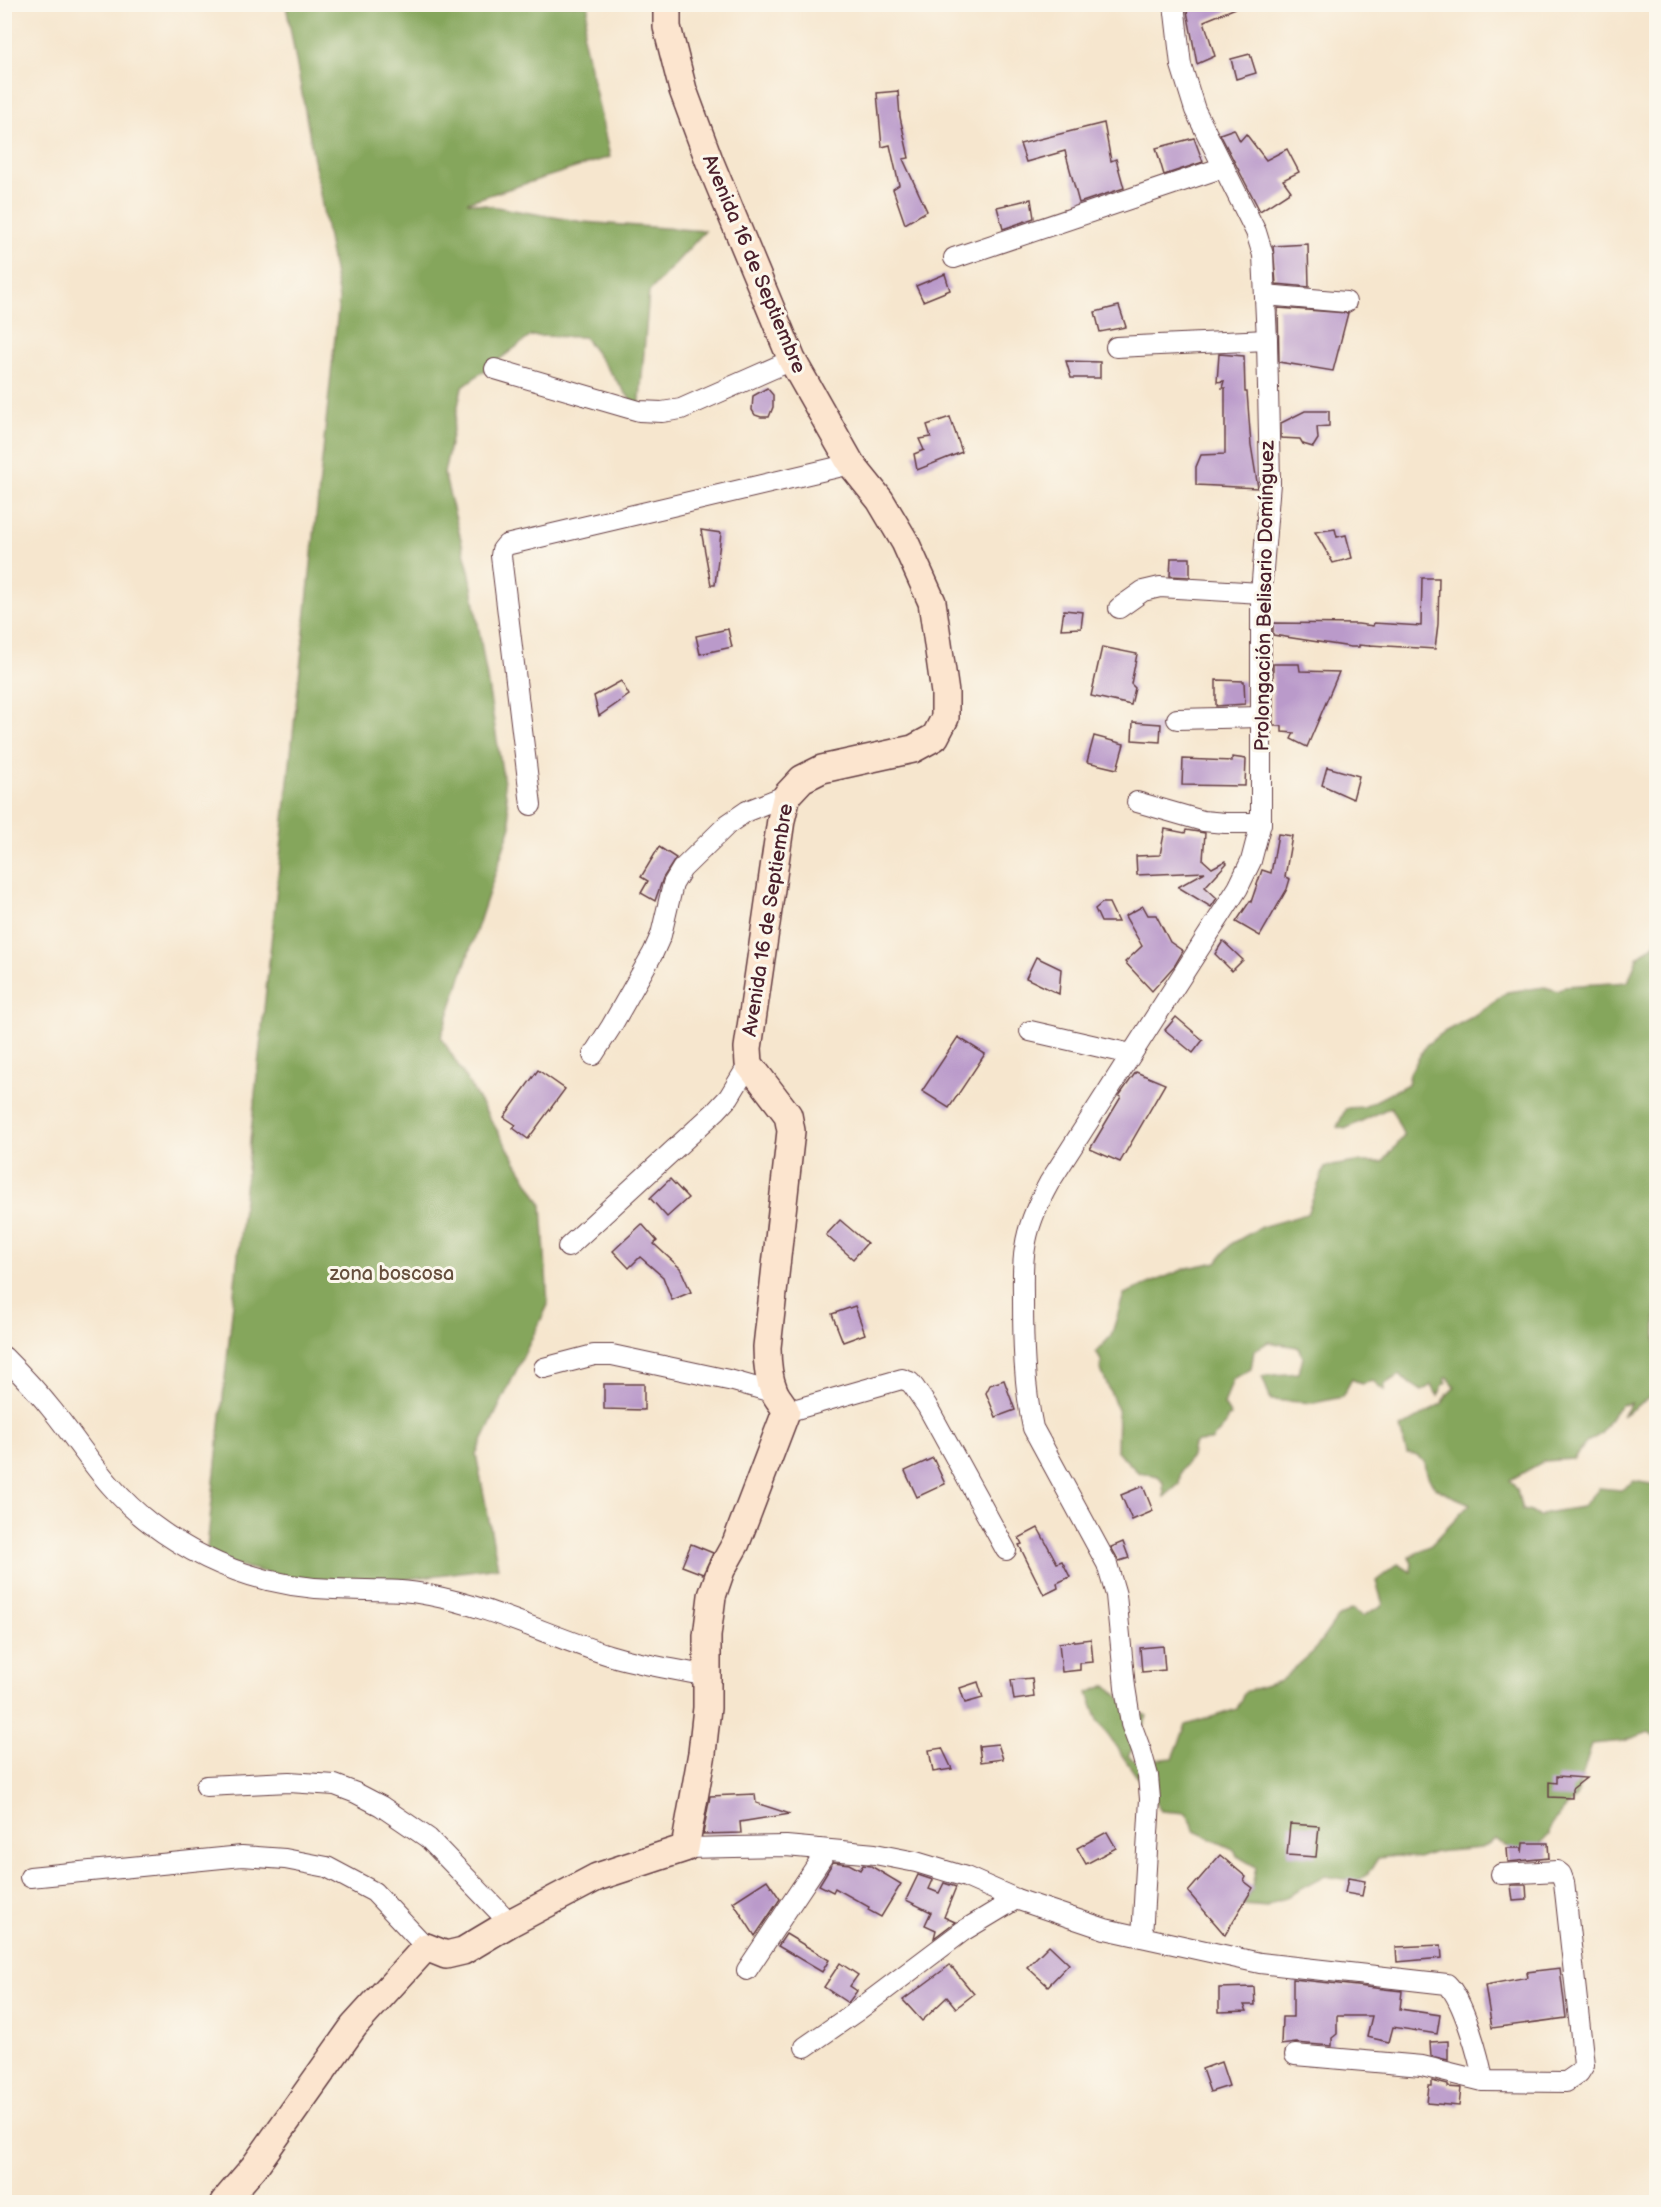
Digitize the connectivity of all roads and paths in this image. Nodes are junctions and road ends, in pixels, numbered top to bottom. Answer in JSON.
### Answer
{"nodes":[{"id":1,"x":668,"y":4,"type":"edge"},
{"id":2,"x":1174,"y":4,"type":"edge"},
{"id":3,"x":1224,"y":167,"type":"junction"},
{"id":4,"x":954,"y":258,"type":"dead end"},
{"id":5,"x":1265,"y":295,"type":"junction"},
{"id":6,"x":1346,"y":302,"type":"dead end"},
{"id":7,"x":1267,"y":340,"type":"junction"},
{"id":8,"x":1116,"y":347,"type":"dead end"},
{"id":9,"x":792,"y":360,"type":"junction"},
{"id":10,"x":495,"y":369,"type":"dead end"},
{"id":11,"x":851,"y":464,"type":"junction"},
{"id":12,"x":1261,"y":593,"type":"junction"},
{"id":13,"x":1119,"y":608,"type":"dead end"},
{"id":14,"x":1261,"y":717,"type":"junction"},
{"id":15,"x":1177,"y":719,"type":"dead end"},
{"id":16,"x":787,"y":795,"type":"junction"},
{"id":17,"x":1137,"y":802,"type":"dead end"},
{"id":18,"x":531,"y":805,"type":"dead end"},
{"id":19,"x":1261,"y":823,"type":"junction"},
{"id":20,"x":1030,"y":1031,"type":"dead end"},
{"id":21,"x":1131,"y":1054,"type":"junction"},
{"id":22,"x":593,"y":1055,"type":"dead end"},
{"id":23,"x":749,"y":1064,"type":"junction"},
{"id":24,"x":568,"y":1247,"type":"dead end"},
{"id":25,"x":4,"y":1357,"type":"edge"},
{"id":26,"x":544,"y":1368,"type":"dead end"},
{"id":27,"x":781,"y":1403,"type":"junction"},
{"id":28,"x":1006,"y":1550,"type":"dead end"},
{"id":29,"x":707,"y":1676,"type":"junction"},
{"id":30,"x":206,"y":1786,"type":"dead end"},
{"id":31,"x":685,"y":1848,"type":"junction"},
{"id":32,"x":827,"y":1850,"type":"junction"},
{"id":33,"x":1501,"y":1874,"type":"dead end"},
{"id":34,"x":30,"y":1877,"type":"dead end"},
{"id":35,"x":1016,"y":1899,"type":"junction"},
{"id":36,"x":510,"y":1923,"type":"junction"},
{"id":37,"x":1142,"y":1937,"type":"junction"},
{"id":38,"x":426,"y":1947,"type":"junction"},
{"id":39,"x":747,"y":1970,"type":"dead end"},
{"id":40,"x":805,"y":2047,"type":"dead end"},
{"id":41,"x":1295,"y":2055,"type":"dead end"},
{"id":42,"x":1483,"y":2081,"type":"junction"},
{"id":43,"x":224,"y":2202,"type":"edge"}],
"edges":[{"from":1,"to":9,"type":"street","name":"Avenida 16 de Septiembre"},
{"from":2,"to":3,"type":"street","name":"Prolongación Belisario Domínguez"},
{"from":3,"to":4,"type":"street"},
{"from":3,"to":5,"type":"street","name":"Prolongación Belisario Domínguez"},
{"from":5,"to":6,"type":"street"},
{"from":5,"to":7,"type":"street","name":"Prolongación Belisario Domínguez"},
{"from":7,"to":8,"type":"street"},
{"from":7,"to":12,"type":"street","name":"Prolongación Belisario Domínguez"},
{"from":9,"to":10,"type":"street"},
{"from":9,"to":11,"type":"street","name":"Avenida 16 de Septiembre"},
{"from":11,"to":16,"type":"street","name":"Avenida 16 de Septiembre"},
{"from":11,"to":18,"type":"street"},
{"from":12,"to":13,"type":"street"},
{"from":12,"to":14,"type":"street","name":"Prolongación Belisario Domínguez"},
{"from":14,"to":15,"type":"street"},
{"from":14,"to":19,"type":"street","name":"Prolongación Belisario Domínguez"},
{"from":16,"to":22,"type":"street"},
{"from":16,"to":23,"type":"street","name":"Avenida 16 de Septiembre"},
{"from":17,"to":19,"type":"street"},
{"from":19,"to":21,"type":"street","name":"Prolongación Belisario Domínguez"},
{"from":20,"to":21,"type":"street"},
{"from":21,"to":37,"type":"street","name":"Prolongación Belisario Domínguez"},
{"from":23,"to":24,"type":"street"},
{"from":23,"to":27,"type":"street","name":"Avenida 16 de Septiembre"},
{"from":25,"to":29,"type":"street"},
{"from":26,"to":27,"type":"street"},
{"from":27,"to":28,"type":"street"},
{"from":27,"to":29,"type":"street"},
{"from":29,"to":31,"type":"street"},
{"from":30,"to":36,"type":"street"},
{"from":31,"to":32,"type":"street"},
{"from":31,"to":36,"type":"street"},
{"from":32,"to":35,"type":"street"},
{"from":32,"to":39,"type":"street"},
{"from":33,"to":42,"type":"street"},
{"from":34,"to":38,"type":"street"},
{"from":35,"to":37,"type":"street"},
{"from":35,"to":40,"type":"street"},
{"from":36,"to":38,"type":"street"},
{"from":37,"to":42,"type":"street"},
{"from":38,"to":43,"type":"street"},
{"from":41,"to":42,"type":"street"}]}
